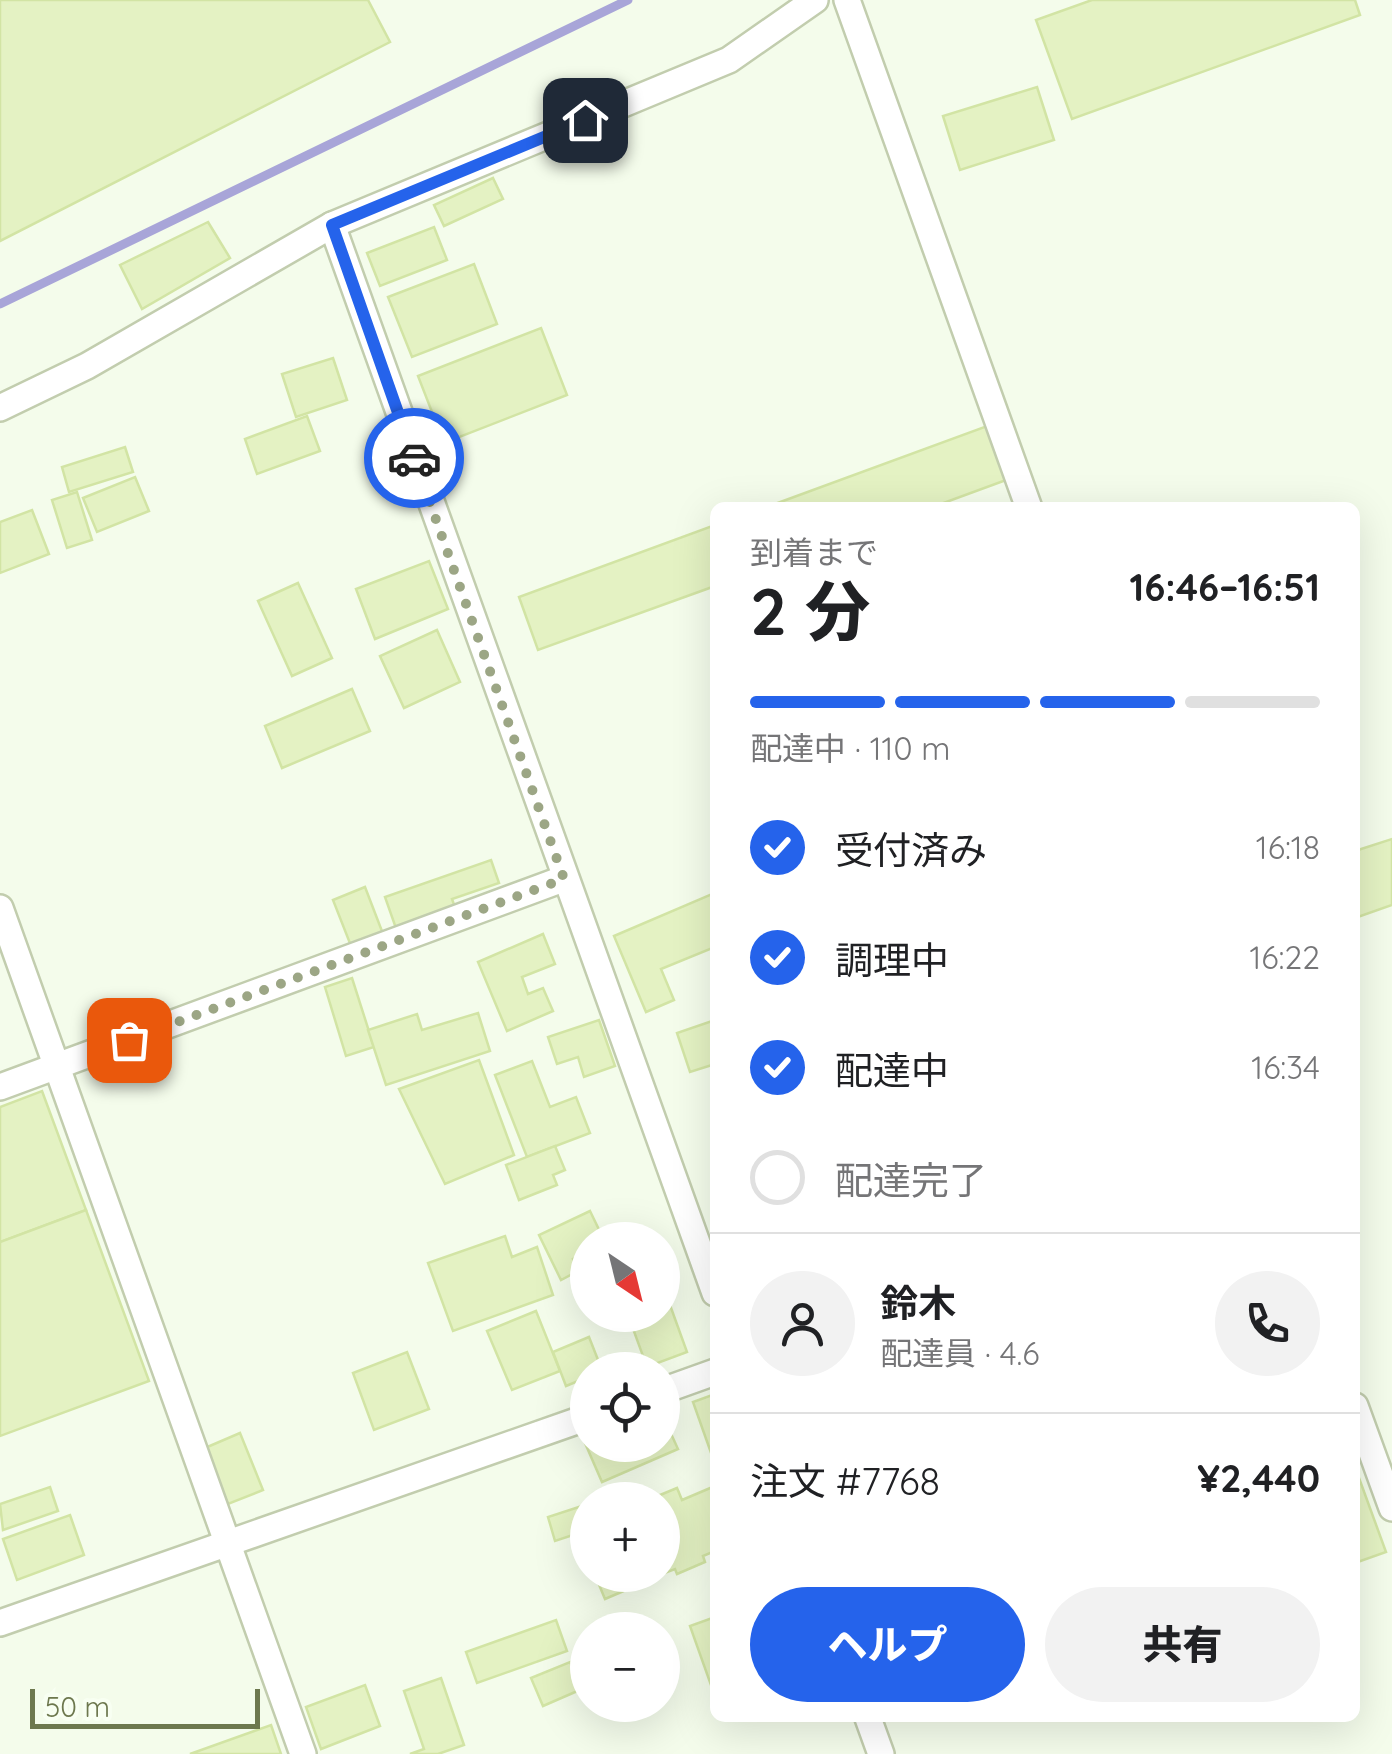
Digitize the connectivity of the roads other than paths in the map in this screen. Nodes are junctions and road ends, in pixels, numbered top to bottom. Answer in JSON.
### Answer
{"nodes":[{"id":1,"x":815,"y":0,"type":"edge"},
{"id":2,"x":847,"y":0,"type":"edge"},
{"id":3,"x":332,"y":225,"type":"junction"},
{"id":4,"x":0,"y":408,"type":"edge"},
{"id":5,"x":1026,"y":502,"type":"edge"},
{"id":6,"x":564,"y":879,"type":"junction"},
{"id":7,"x":0,"y":908,"type":"edge"},
{"id":8,"x":57,"y":1066,"type":"junction"},
{"id":9,"x":0,"y":1086,"type":"edge"},
{"id":10,"x":710,"y":1279,"type":"edge"},
{"id":11,"x":710,"y":1374,"type":"edge"},
{"id":12,"x":680,"y":1384,"type":"edge"},
{"id":13,"x":1360,"y":1420,"type":"edge"},
{"id":14,"x":570,"y":1423,"type":"edge"},
{"id":15,"x":1392,"y":1508,"type":"edge"},
{"id":16,"x":230,"y":1542,"type":"junction"},
{"id":17,"x":0,"y":1623,"type":"edge"},
{"id":18,"x":869,"y":1722,"type":"edge"},
{"id":19,"x":303,"y":1754,"type":"edge"},
{"id":20,"x":881,"y":1754,"type":"edge"}],
"edges":[{"from":1,"to":3,"type":"street"},
{"from":2,"to":5,"type":"street"},
{"from":3,"to":4,"type":"street"},
{"from":3,"to":6,"type":"street"},
{"from":6,"to":8,"type":"street"},
{"from":6,"to":10,"type":"street"},
{"from":7,"to":8,"type":"street"},
{"from":8,"to":9,"type":"street"},
{"from":8,"to":16,"type":"street"},
{"from":11,"to":12,"type":"street"},
{"from":13,"to":15,"type":"street"},
{"from":14,"to":16,"type":"street"},
{"from":16,"to":17,"type":"street"},
{"from":16,"to":19,"type":"street"},
{"from":18,"to":20,"type":"street"}]}
